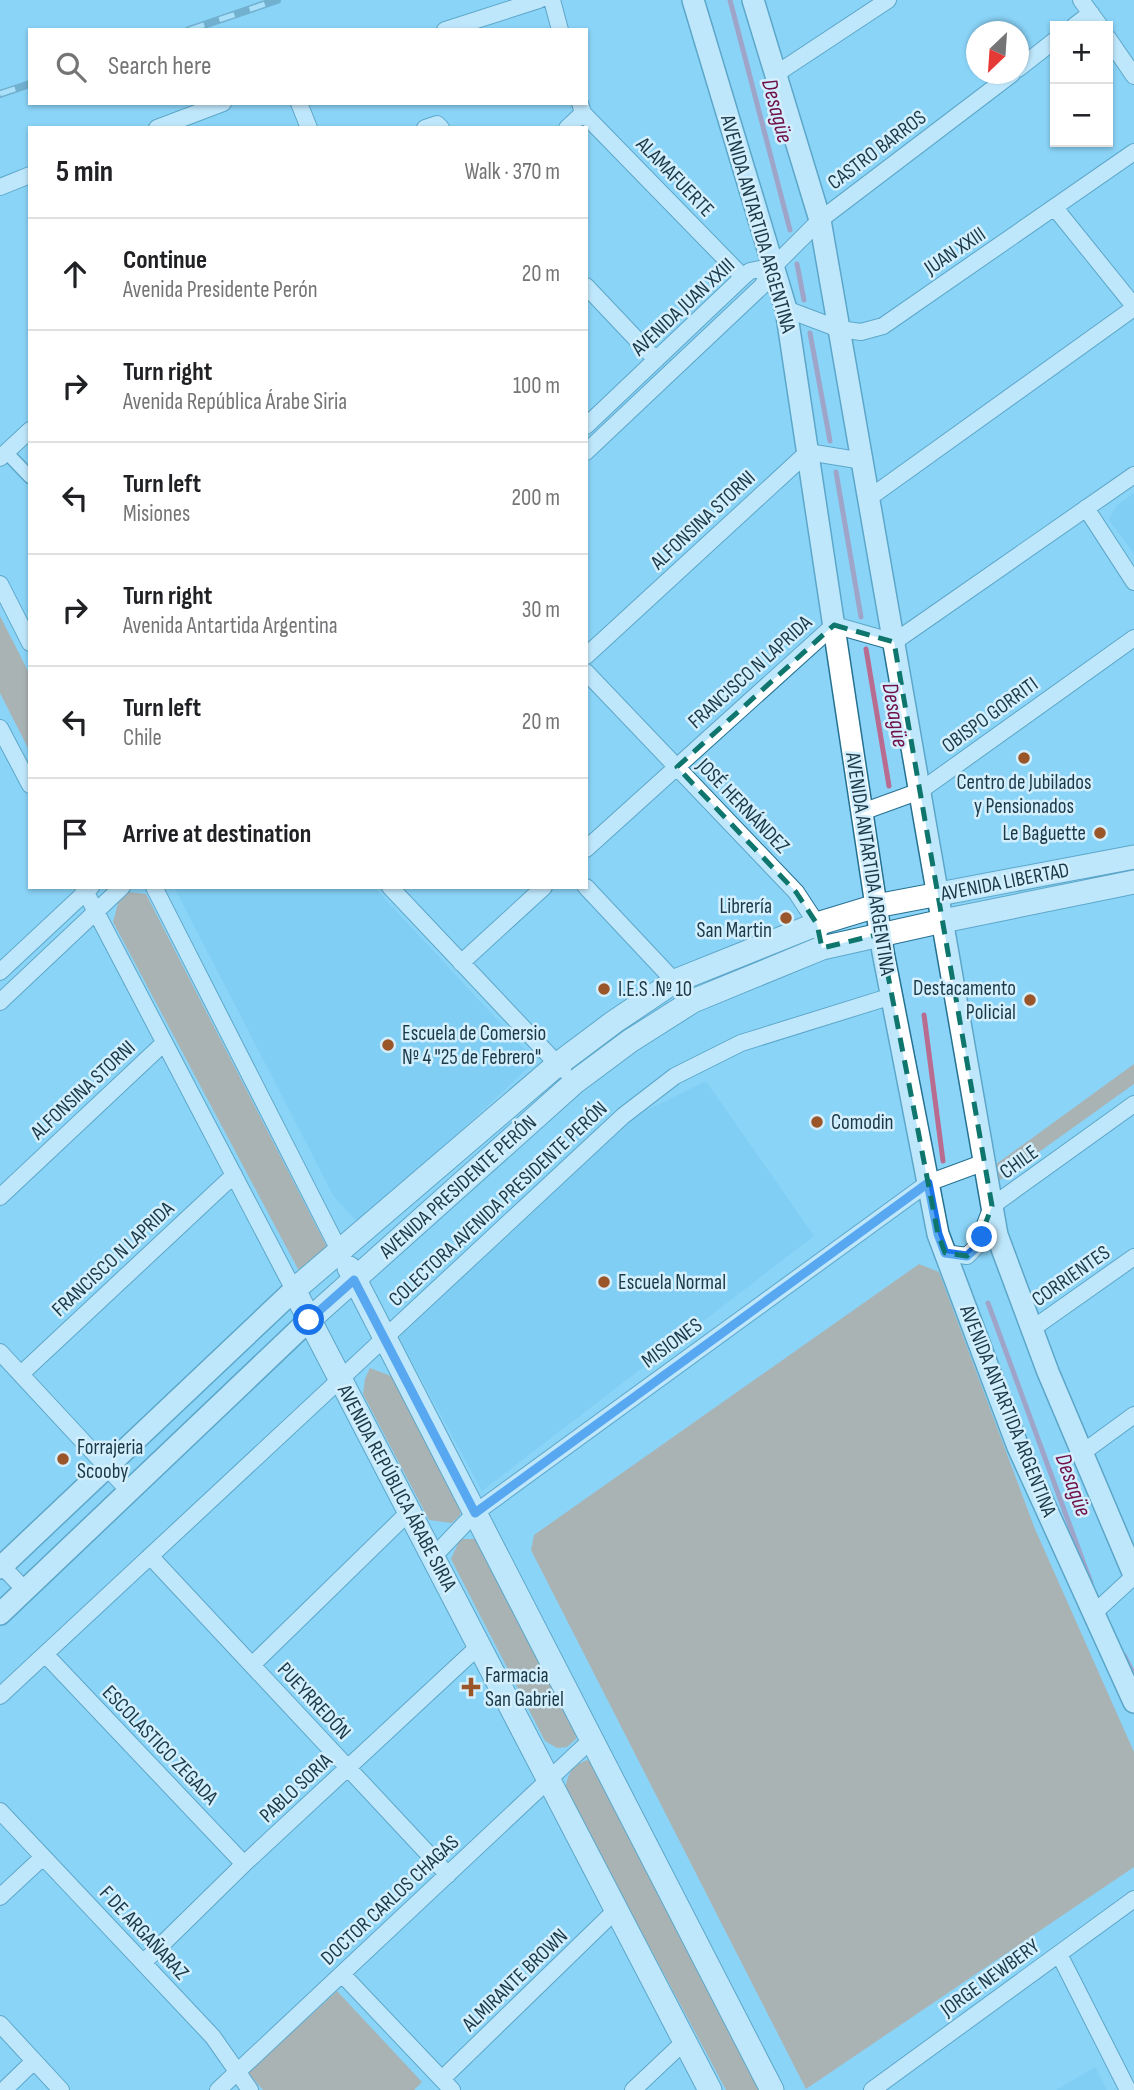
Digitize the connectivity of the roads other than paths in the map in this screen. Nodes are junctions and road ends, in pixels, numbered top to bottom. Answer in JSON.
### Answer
{"nodes":[{"id":1,"x":540,"y":0,"type":"edge"},
{"id":2,"x":552,"y":0,"type":"edge"},
{"id":3,"x":693,"y":0,"type":"edge"},
{"id":4,"x":753,"y":0,"type":"edge"},
{"id":5,"x":888,"y":0,"type":"edge"},
{"id":6,"x":451,"y":28,"type":"edge"},
{"id":7,"x":560,"y":28,"type":"edge"},
{"id":8,"x":1050,"y":44,"type":"edge"},
{"id":9,"x":1113,"y":45,"type":"edge"},
{"id":10,"x":1029,"y":60,"type":"edge"},
{"id":11,"x":776,"y":74,"type":"junction"},
{"id":12,"x":1134,"y":76,"type":"edge"},
{"id":13,"x":999,"y":84,"type":"edge"},
{"id":14,"x":219,"y":105,"type":"edge"},
{"id":15,"x":300,"y":105,"type":"edge"},
{"id":16,"x":582,"y":108,"type":"edge"},
{"id":17,"x":189,"y":122,"type":"edge"},
{"id":18,"x":168,"y":126,"type":"edge"},
{"id":19,"x":308,"y":126,"type":"edge"},
{"id":20,"x":568,"y":126,"type":"edge"},
{"id":21,"x":1134,"y":152,"type":"edge"},
{"id":22,"x":28,"y":176,"type":"edge"},
{"id":23,"x":0,"y":187,"type":"edge"},
{"id":24,"x":1055,"y":208,"type":"junction"},
{"id":25,"x":820,"y":220,"type":"junction"},
{"id":26,"x":774,"y":266,"type":"junction"},
{"id":27,"x":743,"y":277,"type":"junction"},
{"id":28,"x":588,"y":288,"type":"edge"},
{"id":29,"x":1134,"y":307,"type":"edge"},
{"id":30,"x":786,"y":309,"type":"junction"},
{"id":31,"x":839,"y":329,"type":"junction"},
{"id":32,"x":656,"y":360,"type":"junction"},
{"id":33,"x":588,"y":424,"type":"edge"},
{"id":34,"x":28,"y":432,"type":"edge"},
{"id":35,"x":588,"y":450,"type":"edge"},
{"id":36,"x":808,"y":452,"type":"junction"},
{"id":37,"x":3,"y":455,"type":"edge"},
{"id":38,"x":863,"y":461,"type":"junction"},
{"id":39,"x":28,"y":475,"type":"edge"},
{"id":40,"x":1134,"y":475,"type":"edge"},
{"id":41,"x":869,"y":498,"type":"junction"},
{"id":42,"x":1086,"y":508,"type":"junction"},
{"id":43,"x":1134,"y":582,"type":"edge"},
{"id":44,"x":0,"y":584,"type":"edge"},
{"id":45,"x":834,"y":625,"type":"junction"},
{"id":46,"x":1134,"y":638,"type":"edge"},
{"id":47,"x":28,"y":639,"type":"edge"},
{"id":48,"x":894,"y":642,"type":"junction"},
{"id":49,"x":588,"y":654,"type":"edge"},
{"id":50,"x":588,"y":674,"type":"edge"},
{"id":51,"x":0,"y":728,"type":"edge"},
{"id":52,"x":677,"y":767,"type":"junction"},
{"id":53,"x":28,"y":781,"type":"edge"},
{"id":54,"x":920,"y":791,"type":"junction"},
{"id":55,"x":862,"y":812,"type":"junction"},
{"id":56,"x":588,"y":847,"type":"edge"},
{"id":57,"x":1134,"y":857,"type":"edge"},
{"id":58,"x":1134,"y":882,"type":"edge"},
{"id":59,"x":87,"y":889,"type":"edge"},
{"id":60,"x":120,"y":889,"type":"edge"},
{"id":61,"x":155,"y":889,"type":"edge"},
{"id":62,"x":392,"y":889,"type":"edge"},
{"id":63,"x":542,"y":889,"type":"edge"},
{"id":64,"x":588,"y":889,"type":"edge"},
{"id":65,"x":938,"y":894,"type":"junction"},
{"id":66,"x":876,"y":906,"type":"junction"},
{"id":67,"x":96,"y":912,"type":"junction"},
{"id":68,"x":943,"y":921,"type":"junction"},
{"id":69,"x":817,"y":924,"type":"junction"},
{"id":70,"x":880,"y":934,"type":"junction"},
{"id":71,"x":822,"y":948,"type":"junction"},
{"id":72,"x":461,"y":964,"type":"junction"},
{"id":73,"x":0,"y":972,"type":"edge"},
{"id":74,"x":675,"y":981,"type":"junction"},
{"id":75,"x":892,"y":996,"type":"junction"},
{"id":76,"x":693,"y":1000,"type":"junction"},
{"id":77,"x":0,"y":1002,"type":"edge"},
{"id":78,"x":164,"y":1043,"type":"junction"},
{"id":79,"x":558,"y":1064,"type":"junction"},
{"id":80,"x":575,"y":1082,"type":"junction"},
{"id":81,"x":1134,"y":1104,"type":"edge"},
{"id":82,"x":985,"y":1162,"type":"junction"},
{"id":83,"x":233,"y":1175,"type":"junction"},
{"id":84,"x":928,"y":1183,"type":"junction"},
{"id":85,"x":0,"y":1197,"type":"edge"},
{"id":86,"x":992,"y":1206,"type":"junction"},
{"id":87,"x":340,"y":1251,"type":"junction"},
{"id":88,"x":945,"y":1253,"type":"junction"},
{"id":89,"x":1134,"y":1257,"type":"edge"},
{"id":90,"x":354,"y":1280,"type":"junction"},
{"id":91,"x":293,"y":1290,"type":"junction"},
{"id":92,"x":309,"y":1320,"type":"junction"},
{"id":93,"x":1031,"y":1329,"type":"junction"},
{"id":94,"x":384,"y":1338,"type":"junction"},
{"id":95,"x":0,"y":1352,"type":"edge"},
{"id":96,"x":21,"y":1374,"type":"junction"},
{"id":97,"x":340,"y":1379,"type":"junction"},
{"id":98,"x":1134,"y":1415,"type":"edge"},
{"id":99,"x":1082,"y":1453,"type":"junction"},
{"id":100,"x":107,"y":1467,"type":"junction"},
{"id":101,"x":130,"y":1491,"type":"junction"},
{"id":102,"x":409,"y":1512,"type":"junction"},
{"id":103,"x":475,"y":1513,"type":"junction"},
{"id":104,"x":150,"y":1556,"type":"junction"},
{"id":105,"x":433,"y":1557,"type":"junction"},
{"id":106,"x":1,"y":1566,"type":"edge"},
{"id":107,"x":1134,"y":1575,"type":"edge"},
{"id":108,"x":25,"y":1590,"type":"junction"},
{"id":109,"x":1094,"y":1613,"type":"junction"},
{"id":110,"x":0,"y":1614,"type":"edge"},
{"id":111,"x":479,"y":1646,"type":"junction"},
{"id":112,"x":45,"y":1654,"type":"junction"},
{"id":113,"x":252,"y":1665,"type":"junction"},
{"id":114,"x":0,"y":1696,"type":"edge"},
{"id":115,"x":1134,"y":1702,"type":"edge"},
{"id":116,"x":592,"y":1740,"type":"junction"},
{"id":117,"x":348,"y":1768,"type":"junction"},
{"id":118,"x":549,"y":1780,"type":"junction"},
{"id":119,"x":0,"y":1811,"type":"edge"},
{"id":120,"x":43,"y":1857,"type":"junction"},
{"id":121,"x":244,"y":1864,"type":"junction"},
{"id":122,"x":448,"y":1875,"type":"junction"},
{"id":123,"x":0,"y":1897,"type":"edge"},
{"id":124,"x":1134,"y":1899,"type":"edge"},
{"id":125,"x":616,"y":1910,"type":"junction"},
{"id":126,"x":1059,"y":1954,"type":"junction"},
{"id":127,"x":143,"y":1963,"type":"junction"},
{"id":128,"x":342,"y":1974,"type":"junction"},
{"id":129,"x":0,"y":2024,"type":"edge"},
{"id":130,"x":685,"y":2041,"type":"junction"},
{"id":131,"x":34,"y":2061,"type":"junction"},
{"id":132,"x":237,"y":2072,"type":"junction"},
{"id":133,"x":895,"y":2083,"type":"edge"},
{"id":134,"x":447,"y":2085,"type":"edge"},
{"id":135,"x":4,"y":2090,"type":"edge"},
{"id":136,"x":61,"y":2090,"type":"edge"},
{"id":137,"x":218,"y":2090,"type":"edge"},
{"id":138,"x":250,"y":2090,"type":"edge"},
{"id":139,"x":633,"y":2090,"type":"edge"},
{"id":140,"x":710,"y":2090,"type":"edge"},
{"id":141,"x":772,"y":2090,"type":"edge"},
{"id":142,"x":872,"y":2090,"type":"edge"},
{"id":143,"x":1128,"y":2090,"type":"edge"}],
"edges":[{"from":1,"to":6,"type":"street"},
{"from":2,"to":7,"type":"street"},
{"from":3,"to":26,"type":"street","name":"AVENIDA ANTARTIDA ARGENTINA"},
{"from":4,"to":11,"type":"street"},
{"from":5,"to":11,"type":"street"},
{"from":8,"to":10,"type":"street"},
{"from":9,"to":12,"type":"street"},
{"from":11,"to":25,"type":"street"},
{"from":13,"to":25,"type":"street","name":"CASTRO BARROS"},
{"from":14,"to":17,"type":"street"},
{"from":15,"to":19,"type":"street"},
{"from":16,"to":20,"type":"street"},
{"from":16,"to":27,"type":"street","name":"ALAMAFUERTE"},
{"from":17,"to":18,"type":"street"},
{"from":21,"to":24,"type":"street","name":"JUAN XXIII"},
{"from":22,"to":23,"type":"street"},
{"from":24,"to":29,"type":"street"},
{"from":24,"to":31,"type":"street","name":"JUAN XXIII"},
{"from":25,"to":26,"type":"street","name":"CASTRO BARROS"},
{"from":25,"to":31,"type":"street"},
{"from":26,"to":27,"type":"street","name":"AVENIDA JUAN XXIII"},
{"from":26,"to":30,"type":"street","name":"AVENIDA ANTARTIDA ARGENTINA"},
{"from":26,"to":35,"type":"street","name":"AVENIDA JUAN XXIII"},
{"from":27,"to":32,"type":"street","name":"AVENIDA JUAN XXIII"},
{"from":28,"to":32,"type":"street"},
{"from":29,"to":41,"type":"street"},
{"from":30,"to":31,"type":"street","name":"JUAN XXIII"},
{"from":30,"to":36,"type":"street","name":"AVENIDA ANTARTIDA ARGENTINA"},
{"from":31,"to":38,"type":"street"},
{"from":32,"to":33,"type":"street","name":"AVENIDA JUAN XXIII"},
{"from":34,"to":37,"type":"street"},
{"from":36,"to":38,"type":"street"},
{"from":36,"to":45,"type":"street","name":"AVENIDA ANTARTIDA ARGENTINA"},
{"from":36,"to":49,"type":"street","name":"ALFONSINA STORNI"},
{"from":37,"to":39,"type":"street"},
{"from":38,"to":41,"type":"street"},
{"from":40,"to":42,"type":"street"},
{"from":41,"to":48,"type":"street"},
{"from":42,"to":43,"type":"street"},
{"from":42,"to":48,"type":"street"},
{"from":44,"to":47,"type":"street"},
{"from":45,"to":48,"type":"street","name":"FRANCISCO N LAPRIDA"},
{"from":45,"to":52,"type":"street","name":"FRANCISCO N LAPRIDA"},
{"from":45,"to":55,"type":"street","name":"AVENIDA ANTARTIDA ARGENTINA"},
{"from":46,"to":54,"type":"street","name":"OBISPO GORRITI"},
{"from":48,"to":54,"type":"street"},
{"from":50,"to":52,"type":"street","name":"JOSÉ HERNÁNDEZ"},
{"from":51,"to":53,"type":"street"},
{"from":52,"to":56,"type":"street","name":"FRANCISCO N LAPRIDA"},
{"from":52,"to":69,"type":"street","name":"JOSÉ HERNÁNDEZ"},
{"from":54,"to":55,"type":"street","name":"OBISPO GORRITI"},
{"from":54,"to":65,"type":"street"},
{"from":55,"to":66,"type":"street","name":"AVENIDA ANTARTIDA ARGENTINA"},
{"from":57,"to":65,"type":"main road","name":"AVENIDA LIBERTAD"},
{"from":58,"to":68,"type":"main road","name":"AVENIDA LIBERTAD"},
{"from":59,"to":67,"type":"street","name":"AVENIDA REPÚBLICA ÁRABE SIRIA"},
{"from":59,"to":73,"type":"street"},
{"from":60,"to":67,"type":"street"},
{"from":61,"to":87,"type":"street"},
{"from":62,"to":72,"type":"street"},
{"from":63,"to":72,"type":"street"},
{"from":64,"to":74,"type":"street"},
{"from":65,"to":66,"type":"main road","name":"AVENIDA LIBERTAD"},
{"from":65,"to":68,"type":"street"},
{"from":66,"to":69,"type":"main road","name":"AVENIDA PRESIDENTE PERÓN"},
{"from":66,"to":70,"type":"street","name":"AVENIDA ANTARTIDA ARGENTINA"},
{"from":67,"to":77,"type":"street"},
{"from":67,"to":78,"type":"street","name":"AVENIDA REPÚBLICA ÁRABE SIRIA"},
{"from":68,"to":70,"type":"main road","name":"AVENIDA LIBERTAD"},
{"from":68,"to":82,"type":"street"},
{"from":69,"to":71,"type":"street","name":"JOSÉ HERNÁNDEZ"},
{"from":69,"to":74,"type":"main road","name":"AVENIDA PRESIDENTE PERÓN"},
{"from":70,"to":71,"type":"main road","name":"AVENIDA PRESIDENTE PERÓN"},
{"from":70,"to":75,"type":"street","name":"AVENIDA ANTARTIDA ARGENTINA"},
{"from":71,"to":76,"type":"main road","name":"AVENIDA PRESIDENTE PERÓN"},
{"from":72,"to":79,"type":"street"},
{"from":74,"to":76,"type":"street"},
{"from":74,"to":79,"type":"main road","name":"AVENIDA PRESIDENTE PERÓN"},
{"from":75,"to":84,"type":"street","name":"AVENIDA ANTARTIDA ARGENTINA"},
{"from":75,"to":94,"type":"street","name":"COLECTORA AVENIDA PRESIDENTE PERÓN"},
{"from":76,"to":80,"type":"main road","name":"AVENIDA PRESIDENTE PERÓN"},
{"from":78,"to":83,"type":"street","name":"AVENIDA REPÚBLICA ÁRABE SIRIA"},
{"from":78,"to":85,"type":"street","name":"ALFONSINA STORNI"},
{"from":79,"to":80,"type":"street"},
{"from":79,"to":87,"type":"main road","name":"AVENIDA PRESIDENTE PERÓN"},
{"from":80,"to":90,"type":"main road","name":"AVENIDA PRESIDENTE PERÓN"},
{"from":81,"to":86,"type":"street","name":"CHILE"},
{"from":82,"to":84,"type":"street","name":"MISIONES"},
{"from":82,"to":86,"type":"street"},
{"from":83,"to":91,"type":"street","name":"AVENIDA REPÚBLICA ÁRABE SIRIA"},
{"from":83,"to":96,"type":"street","name":"FRANCISCO N LAPRIDA"},
{"from":84,"to":88,"type":"street","name":"AVENIDA ANTARTIDA ARGENTINA"},
{"from":84,"to":103,"type":"street","name":"MISIONES"},
{"from":86,"to":88,"type":"street","name":"CHILE"},
{"from":86,"to":93,"type":"street"},
{"from":87,"to":90,"type":"main road"},
{"from":87,"to":91,"type":"main road","name":"AVENIDA PRESIDENTE PERÓN"},
{"from":88,"to":109,"type":"street","name":"AVENIDA ANTARTIDA ARGENTINA"},
{"from":89,"to":93,"type":"street","name":"CORRIENTES"},
{"from":90,"to":92,"type":"main road","name":"AVENIDA PRESIDENTE PERÓN"},
{"from":90,"to":94,"type":"main road"},
{"from":91,"to":92,"type":"main road","name":"AVENIDA REPÚBLICA ÁRABE SIRIA"},
{"from":91,"to":100,"type":"street","name":"AVENIDA PRESIDENTE PERÓN"},
{"from":92,"to":97,"type":"main road","name":"AVENIDA REPÚBLICA ÁRABE SIRIA"},
{"from":92,"to":101,"type":"street","name":"AVENIDA PRESIDENTE PERÓN"},
{"from":93,"to":99,"type":"street"},
{"from":94,"to":97,"type":"street","name":"COLECTORA AVENIDA PRESIDENTE PERÓN"},
{"from":94,"to":103,"type":"main road"},
{"from":95,"to":96,"type":"street"},
{"from":96,"to":100,"type":"street"},
{"from":97,"to":102,"type":"main road","name":"AVENIDA REPÚBLICA ÁRABE SIRIA"},
{"from":97,"to":104,"type":"street","name":"COLECTORA AVENIDA PRESIDENTE PERÓN"},
{"from":98,"to":99,"type":"street"},
{"from":99,"to":107,"type":"street"},
{"from":100,"to":101,"type":"street"},
{"from":100,"to":106,"type":"street","name":"AVENIDA PRESIDENTE PERÓN"},
{"from":101,"to":108,"type":"street","name":"AVENIDA PRESIDENTE PERÓN"},
{"from":102,"to":105,"type":"main road","name":"AVENIDA REPÚBLICA ÁRABE SIRIA"},
{"from":102,"to":113,"type":"street"},
{"from":103,"to":105,"type":"street","name":"MISIONES"},
{"from":103,"to":116,"type":"main road"},
{"from":104,"to":112,"type":"street","name":"COLECTORA AVENIDA PRESIDENTE PERÓN"},
{"from":104,"to":113,"type":"street","name":"PUEYRREDÓN"},
{"from":105,"to":111,"type":"main road","name":"AVENIDA REPÚBLICA ÁRABE SIRIA"},
{"from":106,"to":108,"type":"street"},
{"from":107,"to":109,"type":"street"},
{"from":108,"to":110,"type":"street","name":"AVENIDA PRESIDENTE PERÓN"},
{"from":109,"to":115,"type":"street","name":"AVENIDA ANTARTIDA ARGENTINA"},
{"from":111,"to":117,"type":"street","name":"PABLO SORIA"},
{"from":111,"to":118,"type":"main road","name":"AVENIDA REPÚBLICA ÁRABE SIRIA"},
{"from":112,"to":114,"type":"street","name":"COLECTORA AVENIDA PRESIDENTE PERÓN"},
{"from":112,"to":121,"type":"street","name":"ESCOLASTICO ZEGADA"},
{"from":113,"to":117,"type":"street","name":"PUEYRREDÓN"},
{"from":116,"to":118,"type":"street","name":"DOCTOR CARLOS CHAGAS"},
{"from":116,"to":141,"type":"main road"},
{"from":117,"to":121,"type":"street","name":"PABLO SORIA"},
{"from":117,"to":122,"type":"street","name":"PUEYRREDÓN"},
{"from":118,"to":122,"type":"street","name":"DOCTOR CARLOS CHAGAS"},
{"from":118,"to":125,"type":"main road","name":"AVENIDA REPÚBLICA ÁRABE SIRIA"},
{"from":119,"to":120,"type":"street","name":"F DE ARGAÑARAZ"},
{"from":120,"to":123,"type":"street"},
{"from":120,"to":127,"type":"street","name":"F DE ARGAÑARAZ"},
{"from":121,"to":127,"type":"street","name":"PABLO SORIA"},
{"from":122,"to":128,"type":"street","name":"DOCTOR CARLOS CHAGAS"},
{"from":124,"to":126,"type":"street","name":"JORGE NEWBERY"},
{"from":125,"to":130,"type":"main road","name":"AVENIDA REPÚBLICA ÁRABE SIRIA"},
{"from":125,"to":134,"type":"street","name":"ALMIRANTE BROWN"},
{"from":126,"to":133,"type":"street","name":"JORGE NEWBERY"},
{"from":126,"to":143,"type":"street"},
{"from":127,"to":132,"type":"street","name":"F DE ARGAÑARAZ"},
{"from":128,"to":132,"type":"street","name":"DOCTOR CARLOS CHAGAS"},
{"from":128,"to":134,"type":"street"},
{"from":129,"to":131,"type":"street"},
{"from":130,"to":139,"type":"street"},
{"from":130,"to":140,"type":"main road","name":"AVENIDA REPÚBLICA ÁRABE SIRIA"},
{"from":131,"to":135,"type":"street"},
{"from":131,"to":136,"type":"street"},
{"from":132,"to":137,"type":"street","name":"DOCTOR CARLOS CHAGAS"},
{"from":132,"to":138,"type":"street","name":"F DE ARGAÑARAZ"},
{"from":133,"to":142,"type":"street","name":"JORGE NEWBERY"}]}
